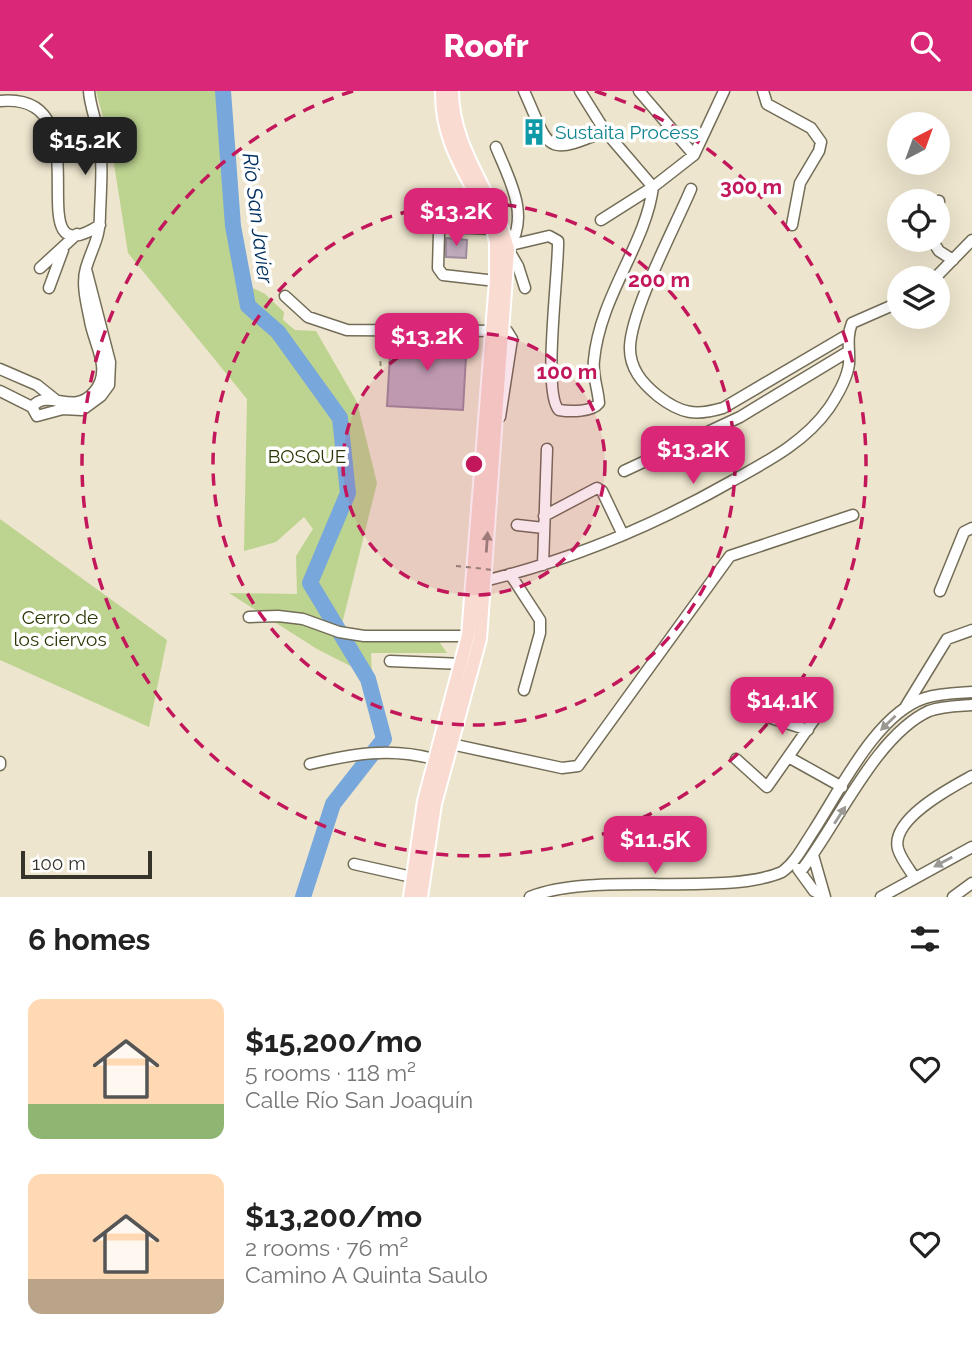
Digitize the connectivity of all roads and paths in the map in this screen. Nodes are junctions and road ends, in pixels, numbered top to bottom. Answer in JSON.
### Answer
{"nodes":[{"id":1,"x":89,"y":91,"type":"edge"},
{"id":2,"x":442,"y":91,"type":"edge"},
{"id":3,"x":452,"y":91,"type":"edge"},
{"id":4,"x":524,"y":91,"type":"edge"},
{"id":5,"x":580,"y":91,"type":"edge"},
{"id":6,"x":639,"y":91,"type":"edge"},
{"id":7,"x":709,"y":91,"type":"edge"},
{"id":8,"x":763,"y":91,"type":"edge"},
{"id":9,"x":11,"y":92,"type":"edge"},
{"id":10,"x":722,"y":96,"type":"edge"},
{"id":11,"x":0,"y":101,"type":"edge"},
{"id":12,"x":605,"y":131,"type":"junction"},
{"id":13,"x":496,"y":147,"type":"dead end"},
{"id":14,"x":694,"y":155,"type":"junction"},
{"id":15,"x":653,"y":187,"type":"junction"},
{"id":16,"x":691,"y":189,"type":"dead end"},
{"id":17,"x":601,"y":221,"type":"dead end"},
{"id":18,"x":100,"y":225,"type":"junction"},
{"id":19,"x":792,"y":225,"type":"dead end"},
{"id":20,"x":493,"y":229,"type":"junction"},
{"id":21,"x":77,"y":235,"type":"junction"},
{"id":22,"x":972,"y":240,"type":"edge"},
{"id":23,"x":64,"y":247,"type":"junction"},
{"id":24,"x":510,"y":247,"type":"junction"},
{"id":25,"x":941,"y":252,"type":"edge"},
{"id":26,"x":953,"y":260,"type":"junction"},
{"id":27,"x":947,"y":266,"type":"edge"},
{"id":28,"x":40,"y":268,"type":"dead end"},
{"id":29,"x":86,"y":269,"type":"junction"},
{"id":30,"x":496,"y":281,"type":"junction"},
{"id":31,"x":49,"y":288,"type":"dead end"},
{"id":32,"x":525,"y":288,"type":"dead end"},
{"id":33,"x":285,"y":296,"type":"dead end"},
{"id":34,"x":887,"y":308,"type":"edge"},
{"id":35,"x":378,"y":330,"type":"junction"},
{"id":36,"x":498,"y":330,"type":"junction"},
{"id":37,"x":847,"y":335,"type":"junction"},
{"id":38,"x":849,"y":351,"type":"junction"},
{"id":39,"x":0,"y":369,"type":"edge"},
{"id":40,"x":381,"y":371,"type":"dead end"},
{"id":41,"x":0,"y":391,"type":"edge"},
{"id":42,"x":57,"y":401,"type":"junction"},
{"id":43,"x":32,"y":407,"type":"junction"},
{"id":44,"x":547,"y":449,"type":"dead end"},
{"id":45,"x":624,"y":471,"type":"dead end"},
{"id":46,"x":853,"y":515,"type":"dead end"},
{"id":47,"x":544,"y":516,"type":"junction"},
{"id":48,"x":517,"y":525,"type":"dead end"},
{"id":49,"x":544,"y":528,"type":"junction"},
{"id":50,"x":972,"y":529,"type":"edge"},
{"id":51,"x":623,"y":535,"type":"junction"},
{"id":52,"x":543,"y":565,"type":"junction"},
{"id":53,"x":456,"y":566,"type":"dead end"},
{"id":54,"x":494,"y":570,"type":"dead end"},
{"id":55,"x":510,"y":574,"type":"junction"},
{"id":56,"x":478,"y":583,"type":"junction"},
{"id":57,"x":940,"y":591,"type":"dead end"},
{"id":58,"x":477,"y":612,"type":"junction"},
{"id":59,"x":249,"y":617,"type":"dead end"},
{"id":60,"x":972,"y":629,"type":"edge"},
{"id":61,"x":468,"y":636,"type":"junction"},
{"id":62,"x":390,"y":661,"type":"dead end"},
{"id":63,"x":463,"y":664,"type":"junction"},
{"id":64,"x":524,"y":690,"type":"dead end"},
{"id":65,"x":972,"y":692,"type":"edge"},
{"id":66,"x":972,"y":705,"type":"edge"},
{"id":67,"x":906,"y":706,"type":"junction"},
{"id":68,"x":765,"y":716,"type":"dead end"},
{"id":69,"x":816,"y":717,"type":"dead end"},
{"id":70,"x":808,"y":730,"type":"junction"},
{"id":71,"x":451,"y":744,"type":"junction"},
{"id":72,"x":790,"y":758,"type":"junction"},
{"id":73,"x":434,"y":759,"type":"junction"},
{"id":74,"x":736,"y":759,"type":"dead end"},
{"id":75,"x":310,"y":764,"type":"dead end"},
{"id":76,"x":972,"y":776,"type":"edge"},
{"id":77,"x":842,"y":787,"type":"junction"},
{"id":78,"x":972,"y":847,"type":"edge"},
{"id":79,"x":813,"y":855,"type":"junction"},
{"id":80,"x":354,"y":864,"type":"dead end"},
{"id":81,"x":792,"y":864,"type":"junction"},
{"id":82,"x":801,"y":871,"type":"junction"},
{"id":83,"x":412,"y":877,"type":"junction"},
{"id":84,"x":915,"y":878,"type":"junction"},
{"id":85,"x":972,"y":883,"type":"edge"},
{"id":86,"x":901,"y":887,"type":"junction"},
{"id":87,"x":965,"y":893,"type":"edge"},
{"id":88,"x":410,"y":897,"type":"edge"},
{"id":89,"x":421,"y":897,"type":"edge"},
{"id":90,"x":530,"y":897,"type":"edge"},
{"id":91,"x":814,"y":897,"type":"edge"},
{"id":92,"x":825,"y":897,"type":"edge"},
{"id":93,"x":881,"y":897,"type":"edge"},
{"id":94,"x":907,"y":897,"type":"edge"},
{"id":95,"x":953,"y":897,"type":"edge"}],
"edges":[{"from":1,"to":18,"type":"street"},
{"from":2,"to":20,"type":"main road"},
{"from":3,"to":24,"type":"main road"},
{"from":4,"to":12,"type":"street"},
{"from":5,"to":12,"type":"street"},
{"from":6,"to":14,"type":"street"},
{"from":7,"to":10,"type":"street"},
{"from":8,"to":19,"type":"street"},
{"from":9,"to":11,"type":"street"},
{"from":9,"to":21,"type":"street"},
{"from":10,"to":14,"type":"street"},
{"from":12,"to":15,"type":"street"},
{"from":13,"to":24,"type":"street"},
{"from":14,"to":15,"type":"street"},
{"from":15,"to":17,"type":"street"},
{"from":15,"to":24,"type":"street"},
{"from":16,"to":37,"type":"street"},
{"from":18,"to":21,"type":"street"},
{"from":18,"to":29,"type":"street"},
{"from":20,"to":30,"type":"main road"},
{"from":20,"to":30,"type":"street"},
{"from":21,"to":23,"type":"street"},
{"from":22,"to":26,"type":"street"},
{"from":23,"to":28,"type":"street"},
{"from":23,"to":31,"type":"street"},
{"from":24,"to":32,"type":"street"},
{"from":24,"to":36,"type":"main road"},
{"from":25,"to":26,"type":"street"},
{"from":26,"to":27,"type":"street"},
{"from":29,"to":42,"type":"street"},
{"from":29,"to":43,"type":"street"},
{"from":30,"to":36,"type":"main road"},
{"from":33,"to":35,"type":"street"},
{"from":34,"to":37,"type":"street"},
{"from":35,"to":36,"type":"street"},
{"from":35,"to":40,"type":"path"},
{"from":36,"to":56,"type":"main road"},
{"from":56,"to":36,"type":"main road","one_way":true},
{"from":37,"to":38,"type":"street"},
{"from":38,"to":45,"type":"street"},
{"from":38,"to":51,"type":"street"},
{"from":39,"to":42,"type":"street"},
{"from":41,"to":43,"type":"street"},
{"from":42,"to":43,"type":"street"},
{"from":44,"to":47,"type":"street"},
{"from":46,"to":71,"type":"street"},
{"from":47,"to":49,"type":"street"},
{"from":47,"to":51,"type":"street"},
{"from":48,"to":49,"type":"street"},
{"from":49,"to":52,"type":"street"},
{"from":50,"to":57,"type":"street"},
{"from":51,"to":52,"type":"street"},
{"from":52,"to":55,"type":"street"},
{"from":53,"to":54,"type":"path","bridge":true},
{"from":55,"to":56,"type":"street"},
{"from":55,"to":64,"type":"street"},
{"from":56,"to":58,"type":"main road"},
{"from":58,"to":61,"type":"main road"},
{"from":58,"to":71,"type":"main road"},
{"from":59,"to":61,"type":"street"},
{"from":60,"to":67,"type":"street"},
{"from":61,"to":63,"type":"main road"},
{"from":62,"to":63,"type":"street"},
{"from":63,"to":73,"type":"main road"},
{"from":65,"to":67,"type":"street"},
{"from":79,"to":66,"type":"street","one_way":true},
{"from":67,"to":77,"type":"street","one_way":true},
{"from":68,"to":70,"type":"street"},
{"from":69,"to":70,"type":"street"},
{"from":70,"to":72,"type":"street"},
{"from":71,"to":89,"type":"main road"},
{"from":72,"to":74,"type":"street"},
{"from":72,"to":77,"type":"street"},
{"from":73,"to":75,"type":"street"},
{"from":73,"to":83,"type":"main road"},
{"from":76,"to":84,"type":"street"},
{"from":77,"to":81,"type":"street"},
{"from":78,"to":84,"type":"street","one_way":true},
{"from":79,"to":82,"type":"street"},
{"from":79,"to":92,"type":"street"},
{"from":80,"to":83,"type":"street"},
{"from":81,"to":82,"type":"street"},
{"from":81,"to":90,"type":"street"},
{"from":82,"to":92,"type":"street"},
{"from":83,"to":88,"type":"main road"},
{"from":84,"to":86,"type":"street"},
{"from":85,"to":87,"type":"street"},
{"from":86,"to":93,"type":"street"},
{"from":86,"to":94,"type":"street"},
{"from":87,"to":95,"type":"street"},
{"from":91,"to":92,"type":"street"}]}
